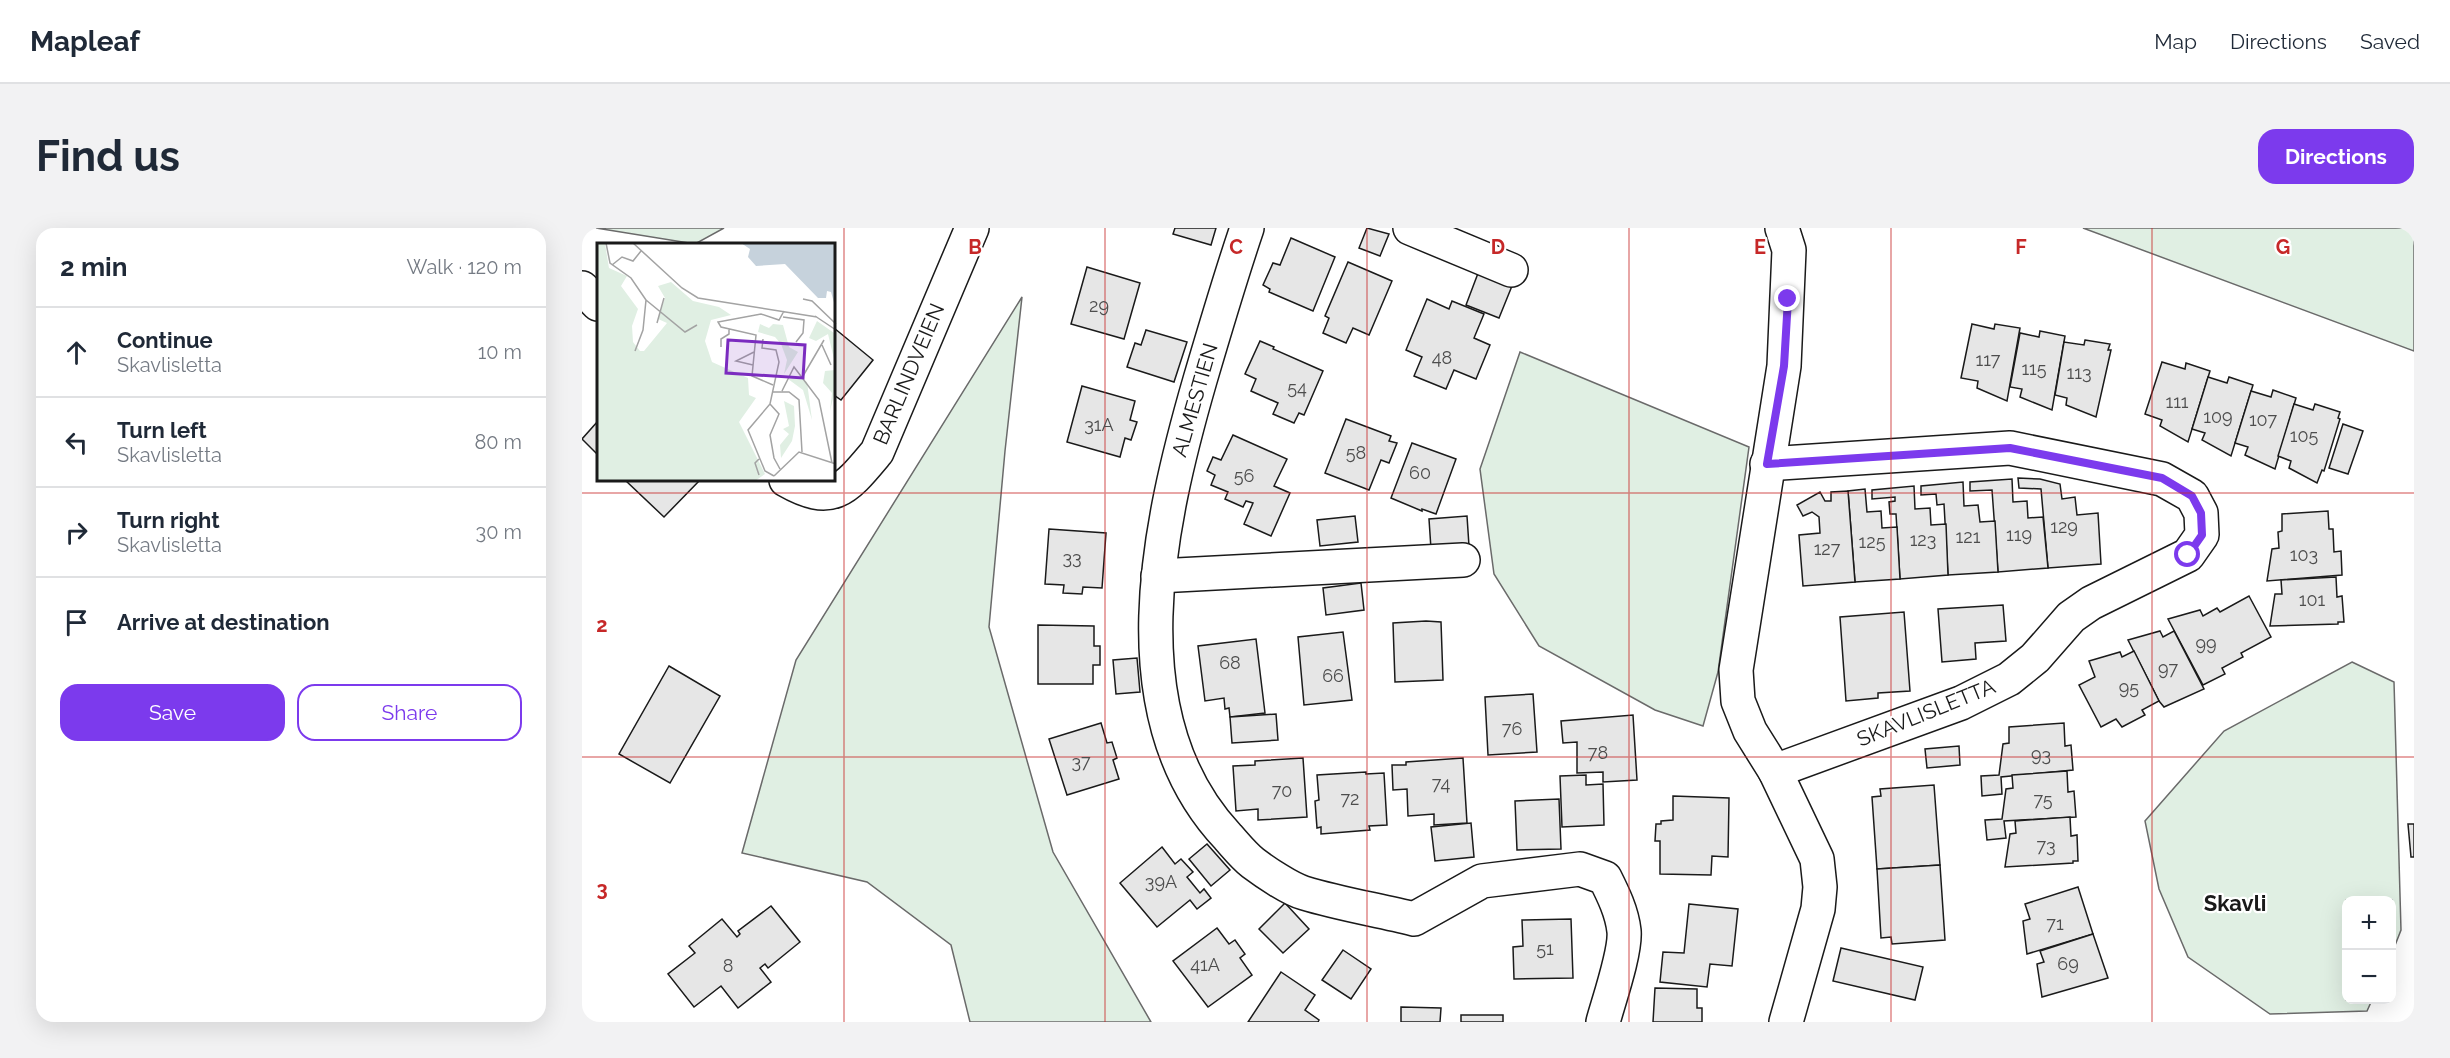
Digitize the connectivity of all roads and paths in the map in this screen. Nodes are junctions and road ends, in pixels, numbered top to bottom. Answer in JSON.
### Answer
{"nodes":[{"id":1,"x":972,"y":228,"type":"edge"},
{"id":2,"x":1247,"y":228,"type":"edge"},
{"id":3,"x":1410,"y":228,"type":"edge"},
{"id":4,"x":1782,"y":228,"type":"edge"},
{"id":5,"x":1510,"y":270,"type":"dead end"},
{"id":6,"x":582,"y":288,"type":"edge"},
{"id":7,"x":597,"y":303,"type":"edge"},
{"id":8,"x":1767,"y":464,"type":"junction"},
{"id":9,"x":789,"y":482,"type":"edge"},
{"id":10,"x":1463,"y":560,"type":"dead end"},
{"id":11,"x":1158,"y":576,"type":"junction"},
{"id":12,"x":1775,"y":771,"type":"junction"},
{"id":13,"x":1603,"y":1022,"type":"edge"},
{"id":14,"x":1786,"y":1022,"type":"edge"}],
"edges":[{"from":1,"to":9,"type":"street","name":"BARLINDVEIEN"},
{"from":2,"to":11,"type":"street","name":"ALMESTIEN"},
{"from":3,"to":5,"type":"street"},
{"from":4,"to":8,"type":"street"},
{"from":6,"to":7,"type":"street"},
{"from":8,"to":12,"type":"street"},
{"from":8,"to":12,"type":"street","name":"SKAVLISLETTA"},
{"from":10,"to":11,"type":"street"},
{"from":11,"to":13,"type":"street","name":"ALMESTIEN"},
{"from":12,"to":14,"type":"street"}]}
